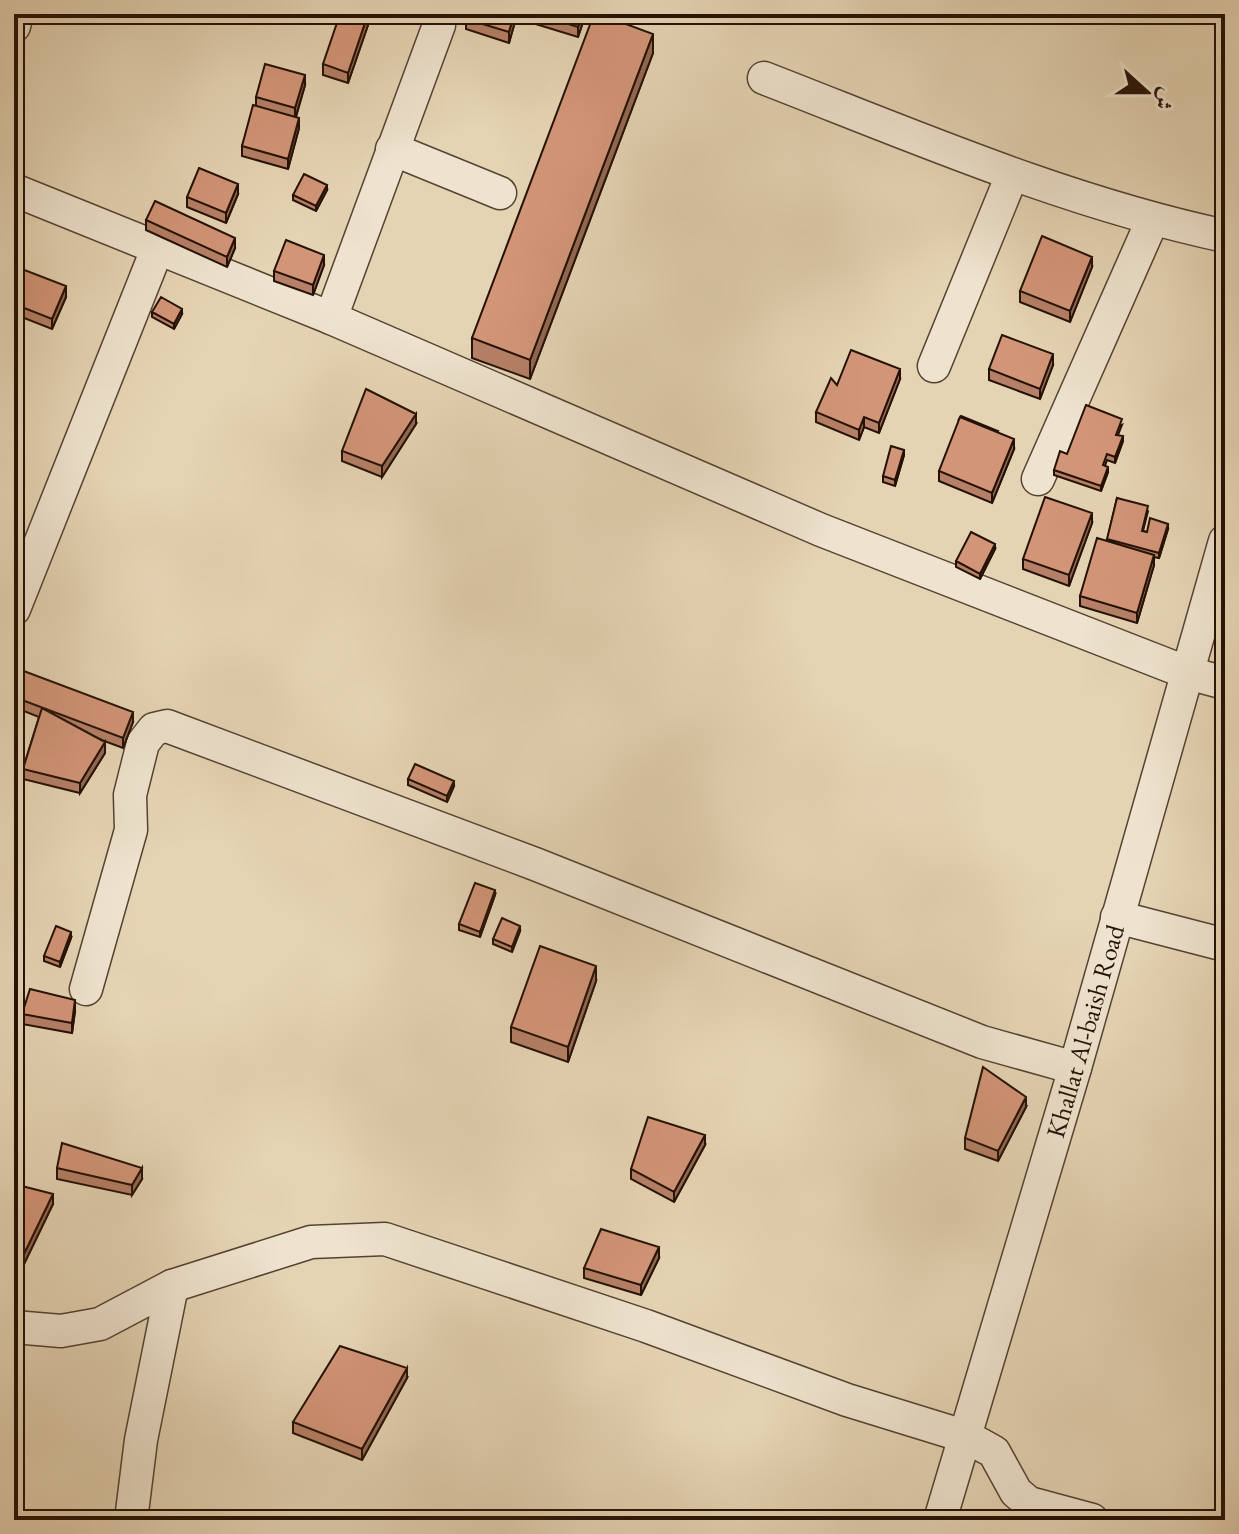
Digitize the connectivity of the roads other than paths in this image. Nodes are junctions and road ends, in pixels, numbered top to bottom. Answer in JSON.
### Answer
{"nodes":[{"id":1,"x":17,"y":14,"type":"edge"},
{"id":2,"x":439,"y":25,"type":"dead end"},
{"id":3,"x":14,"y":26,"type":"edge"},
{"id":4,"x":764,"y":78,"type":"dead end"},
{"id":5,"x":392,"y":149,"type":"junction"},
{"id":6,"x":1012,"y":175,"type":"junction"},
{"id":7,"x":14,"y":190,"type":"edge"},
{"id":8,"x":500,"y":193,"type":"dead end"},
{"id":9,"x":1152,"y":221,"type":"junction"},
{"id":10,"x":1225,"y":236,"type":"edge"},
{"id":11,"x":158,"y":247,"type":"junction"},
{"id":12,"x":331,"y":318,"type":"junction"},
{"id":13,"x":934,"y":366,"type":"dead end"},
{"id":14,"x":1038,"y":479,"type":"dead end"},
{"id":15,"x":1225,"y":541,"type":"edge"},
{"id":16,"x":14,"y":609,"type":"edge"},
{"id":17,"x":1188,"y":673,"type":"junction"},
{"id":18,"x":1225,"y":683,"type":"edge"},
{"id":19,"x":1117,"y":917,"type":"junction"},
{"id":20,"x":1225,"y":945,"type":"edge"},
{"id":21,"x":86,"y":989,"type":"dead end"},
{"id":22,"x":1075,"y":1068,"type":"junction"},
{"id":23,"x":172,"y":1286,"type":"junction"},
{"id":24,"x":14,"y":1327,"type":"edge"},
{"id":25,"x":967,"y":1437,"type":"junction"},
{"id":26,"x":131,"y":1520,"type":"edge"},
{"id":27,"x":940,"y":1520,"type":"edge"},
{"id":28,"x":1092,"y":1520,"type":"edge"}],
"edges":[{"from":1,"to":3,"type":"street"},
{"from":2,"to":5,"type":"street"},
{"from":4,"to":6,"type":"street"},
{"from":5,"to":8,"type":"street"},
{"from":5,"to":12,"type":"street"},
{"from":6,"to":9,"type":"street"},
{"from":6,"to":13,"type":"street"},
{"from":7,"to":11,"type":"street"},
{"from":9,"to":10,"type":"street"},
{"from":9,"to":14,"type":"street"},
{"from":11,"to":12,"type":"street"},
{"from":11,"to":16,"type":"street"},
{"from":12,"to":17,"type":"street"},
{"from":15,"to":17,"type":"street","name":"Khallat Al-baish Road"},
{"from":17,"to":18,"type":"street"},
{"from":17,"to":19,"type":"street","name":"Khallat Al-baish Road"},
{"from":19,"to":20,"type":"street"},
{"from":19,"to":22,"type":"street","name":"Khallat Al-baish Road"},
{"from":21,"to":22,"type":"street"},
{"from":22,"to":25,"type":"street","name":"Khallat Al-baish Road"},
{"from":23,"to":24,"type":"street"},
{"from":23,"to":25,"type":"street"},
{"from":23,"to":26,"type":"street"},
{"from":25,"to":27,"type":"street","name":"Khallat Al-baish Road"},
{"from":25,"to":28,"type":"street"}]}
